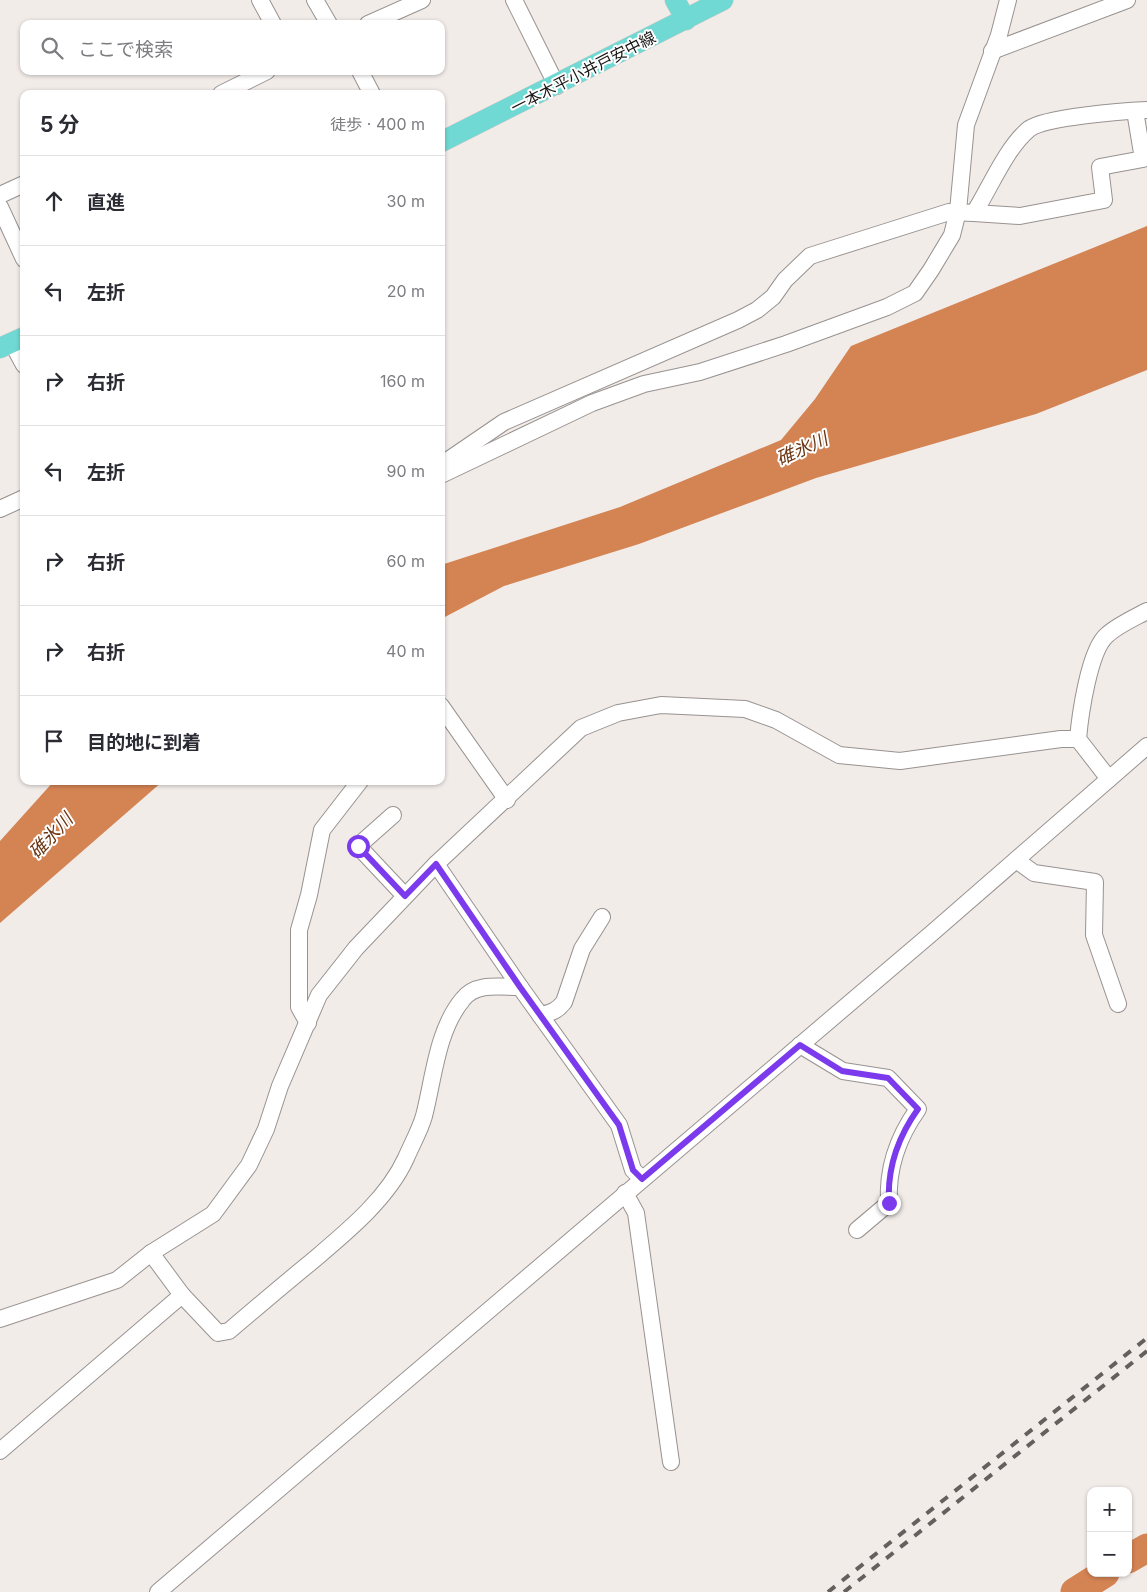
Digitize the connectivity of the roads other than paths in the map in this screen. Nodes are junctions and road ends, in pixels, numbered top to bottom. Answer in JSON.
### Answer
{"nodes":[{"id":1,"x":260,"y":0,"type":"edge"},
{"id":2,"x":315,"y":0,"type":"edge"},
{"id":3,"x":422,"y":0,"type":"edge"},
{"id":4,"x":514,"y":0,"type":"edge"},
{"id":5,"x":675,"y":0,"type":"edge"},
{"id":6,"x":723,"y":0,"type":"edge"},
{"id":7,"x":1008,"y":0,"type":"edge"},
{"id":8,"x":1127,"y":0,"type":"edge"},
{"id":9,"x":271,"y":20,"type":"edge"},
{"id":10,"x":327,"y":20,"type":"edge"},
{"id":11,"x":377,"y":20,"type":"edge"},
{"id":12,"x":686,"y":20,"type":"junction"},
{"id":13,"x":992,"y":51,"type":"junction"},
{"id":14,"x":260,"y":75,"type":"edge"},
{"id":15,"x":362,"y":75,"type":"edge"},
{"id":16,"x":557,"y":86,"type":"junction"},
{"id":17,"x":229,"y":90,"type":"edge"},
{"id":18,"x":370,"y":90,"type":"edge"},
{"id":19,"x":1141,"y":110,"type":"edge"},
{"id":20,"x":445,"y":140,"type":"edge"},
{"id":21,"x":20,"y":186,"type":"edge"},
{"id":22,"x":0,"y":195,"type":"edge"},
{"id":23,"x":0,"y":207,"type":"edge"},
{"id":24,"x":966,"y":212,"type":"junction"},
{"id":25,"x":20,"y":250,"type":"edge"},
{"id":26,"x":12,"y":343,"type":"edge"},
{"id":27,"x":20,"y":358,"type":"edge"},
{"id":28,"x":445,"y":462,"type":"edge"},
{"id":29,"x":445,"y":473,"type":"edge"},
{"id":30,"x":20,"y":500,"type":"edge"},
{"id":31,"x":0,"y":510,"type":"edge"},
{"id":32,"x":1147,"y":611,"type":"edge"},
{"id":33,"x":445,"y":712,"type":"edge"},
{"id":34,"x":1078,"y":739,"type":"junction"},
{"id":35,"x":1147,"y":746,"type":"edge"},
{"id":36,"x":1109,"y":778,"type":"junction"},
{"id":37,"x":357,"y":785,"type":"edge"},
{"id":38,"x":507,"y":800,"type":"junction"},
{"id":39,"x":393,"y":815,"type":"dead end"},
{"id":40,"x":1016,"y":860,"type":"junction"},
{"id":41,"x":436,"y":864,"type":"junction"},
{"id":42,"x":405,"y":896,"type":"junction"},
{"id":43,"x":602,"y":917,"type":"dead end"},
{"id":44,"x":520,"y":987,"type":"junction"},
{"id":45,"x":1118,"y":1004,"type":"dead end"},
{"id":46,"x":540,"y":1014,"type":"junction"},
{"id":47,"x":308,"y":1023,"type":"junction"},
{"id":48,"x":800,"y":1045,"type":"junction"},
{"id":49,"x":642,"y":1179,"type":"junction"},
{"id":50,"x":625,"y":1193,"type":"junction"},
{"id":51,"x":857,"y":1230,"type":"dead end"},
{"id":52,"x":151,"y":1253,"type":"junction"},
{"id":53,"x":182,"y":1295,"type":"junction"},
{"id":54,"x":0,"y":1319,"type":"edge"},
{"id":55,"x":0,"y":1450,"type":"edge"},
{"id":56,"x":671,"y":1462,"type":"dead end"},
{"id":57,"x":158,"y":1592,"type":"edge"}],
"edges":[{"from":1,"to":9,"type":"street"},
{"from":2,"to":10,"type":"street"},
{"from":3,"to":11,"type":"street"},
{"from":4,"to":16,"type":"street"},
{"from":5,"to":12,"type":"main road"},
{"from":6,"to":12,"type":"main road","name":"一本木平小井戸安中線"},
{"from":7,"to":13,"type":"street"},
{"from":8,"to":13,"type":"street"},
{"from":12,"to":16,"type":"main road","name":"一本木平小井戸安中線"},
{"from":13,"to":24,"type":"street"},
{"from":14,"to":17,"type":"street"},
{"from":15,"to":18,"type":"street"},
{"from":16,"to":20,"type":"main road","name":"一本木平小井戸安中線"},
{"from":19,"to":24,"type":"street"},
{"from":19,"to":24,"type":"street"},
{"from":21,"to":22,"type":"street"},
{"from":23,"to":25,"type":"street"},
{"from":24,"to":28,"type":"street"},
{"from":24,"to":29,"type":"street"},
{"from":26,"to":27,"type":"street"},
{"from":30,"to":31,"type":"street"},
{"from":32,"to":34,"type":"street"},
{"from":33,"to":38,"type":"street"},
{"from":34,"to":36,"type":"street"},
{"from":34,"to":38,"type":"street"},
{"from":35,"to":36,"type":"street"},
{"from":36,"to":40,"type":"street"},
{"from":37,"to":47,"type":"street"},
{"from":38,"to":41,"type":"street"},
{"from":39,"to":42,"type":"street"},
{"from":40,"to":45,"type":"street"},
{"from":40,"to":48,"type":"street"},
{"from":41,"to":42,"type":"street"},
{"from":41,"to":44,"type":"street"},
{"from":42,"to":47,"type":"street"},
{"from":43,"to":46,"type":"street"},
{"from":44,"to":46,"type":"street"},
{"from":44,"to":53,"type":"street"},
{"from":46,"to":49,"type":"street"},
{"from":47,"to":52,"type":"street"},
{"from":48,"to":49,"type":"street"},
{"from":48,"to":51,"type":"street"},
{"from":49,"to":50,"type":"street"},
{"from":50,"to":56,"type":"street"},
{"from":50,"to":57,"type":"street"},
{"from":52,"to":53,"type":"street"},
{"from":52,"to":54,"type":"street"},
{"from":53,"to":55,"type":"street"}]}
